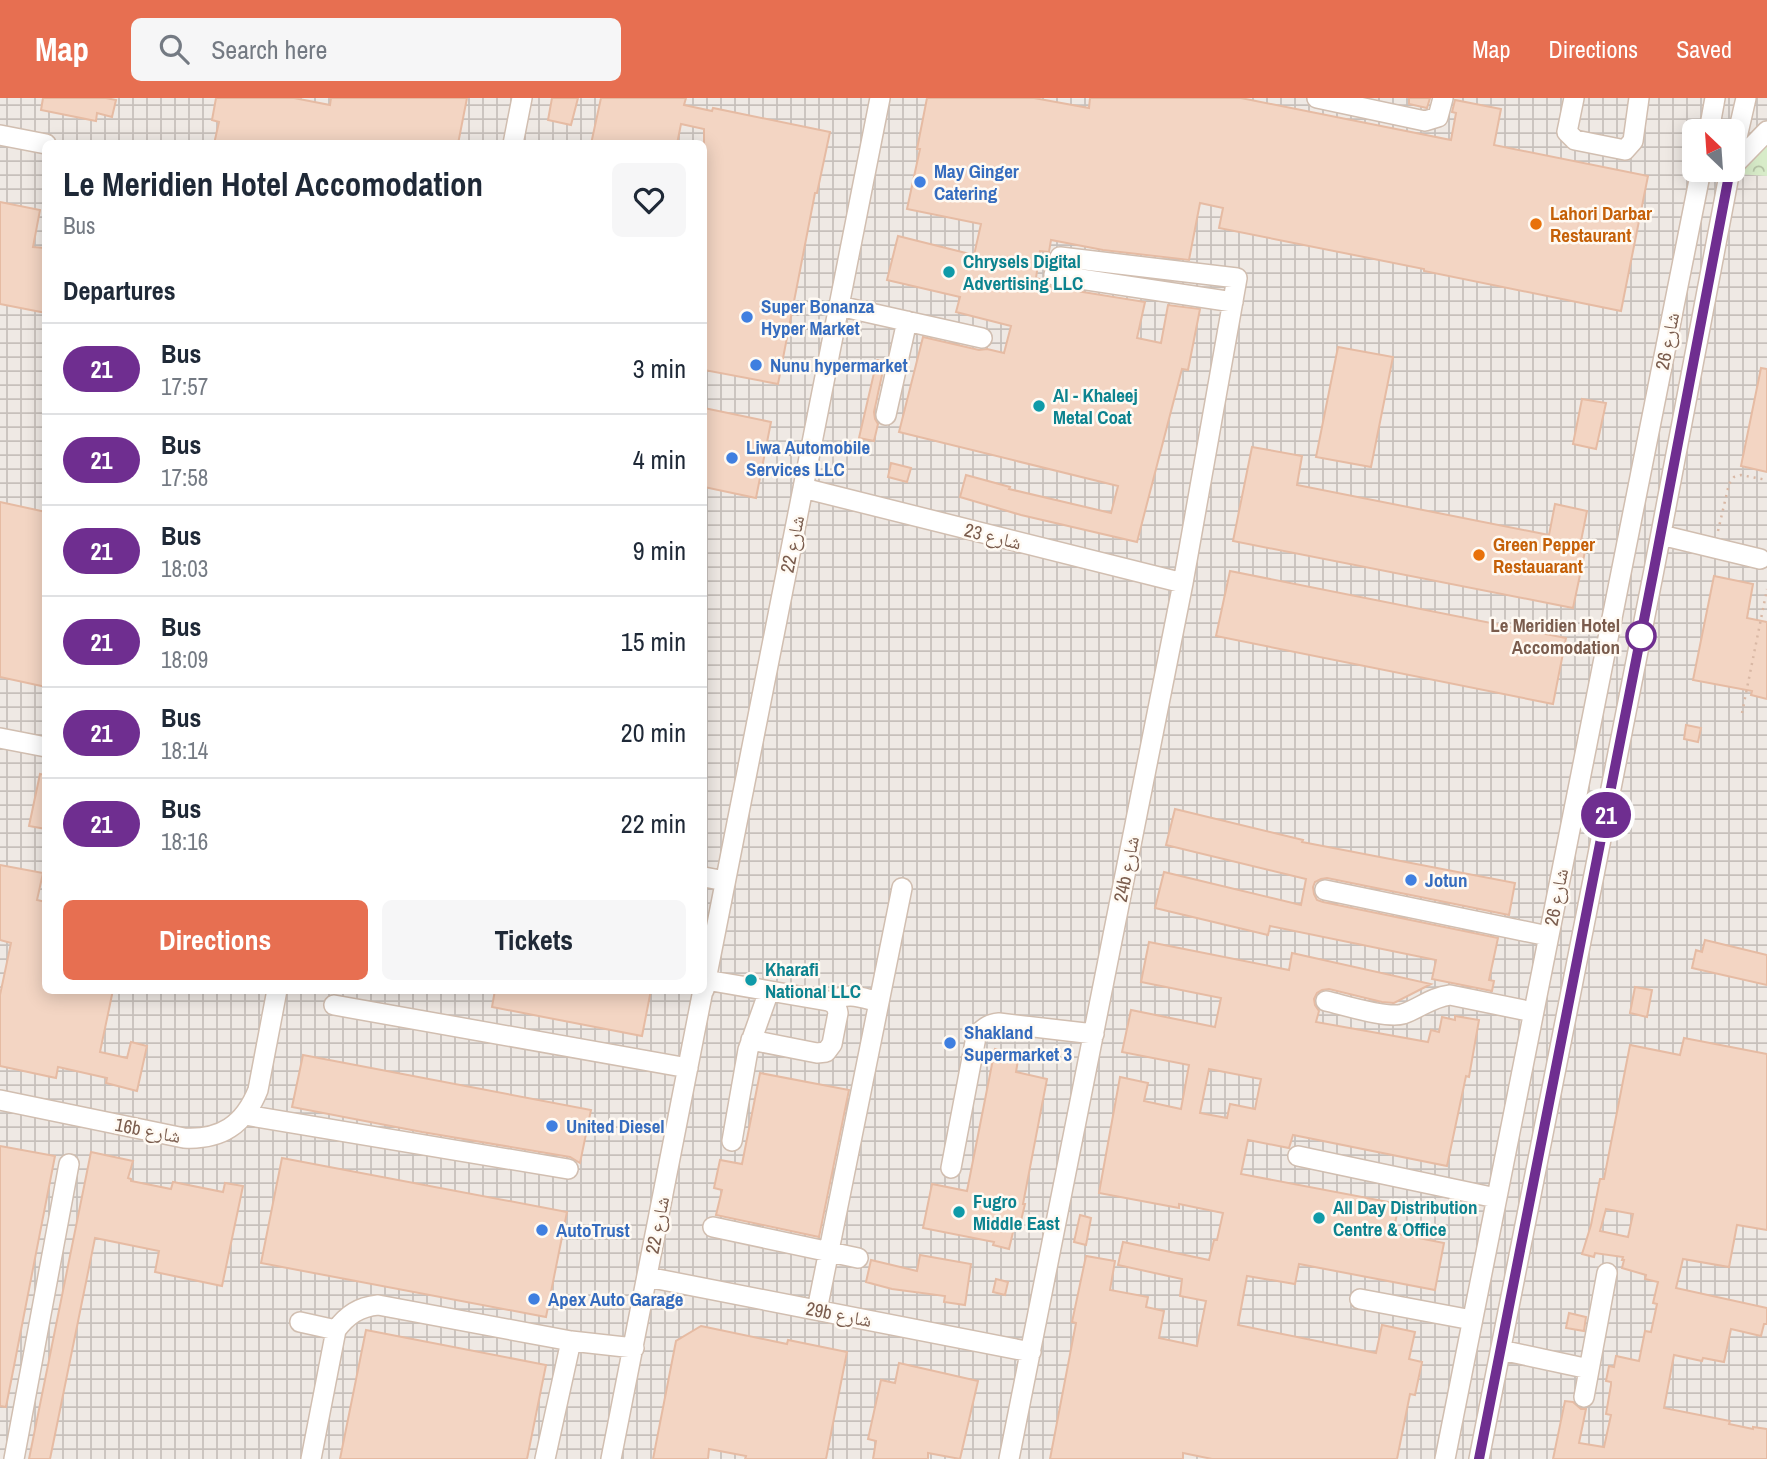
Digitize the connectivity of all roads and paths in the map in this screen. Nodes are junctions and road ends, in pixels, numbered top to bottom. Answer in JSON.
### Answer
{"nodes":[{"id":1,"x":522,"y":98,"type":"edge"},
{"id":2,"x":880,"y":98,"type":"edge"},
{"id":3,"x":1317,"y":98,"type":"edge"},
{"id":4,"x":1443,"y":98,"type":"edge"},
{"id":5,"x":1574,"y":98,"type":"edge"},
{"id":6,"x":1639,"y":98,"type":"edge"},
{"id":7,"x":1716,"y":98,"type":"edge"},
{"id":8,"x":1746,"y":98,"type":"edge"},
{"id":9,"x":1712,"y":119,"type":"edge"},
{"id":10,"x":1741,"y":119,"type":"edge"},
{"id":11,"x":1767,"y":131,"type":"edge"},
{"id":12,"x":0,"y":135,"type":"edge"},
{"id":13,"x":514,"y":140,"type":"edge"},
{"id":14,"x":42,"y":143,"type":"edge"},
{"id":15,"x":1745,"y":154,"type":"edge"},
{"id":16,"x":1699,"y":182,"type":"edge"},
{"id":17,"x":1728,"y":182,"type":"edge"},
{"id":18,"x":1233,"y":302,"type":"junction"},
{"id":19,"x":839,"y":306,"type":"junction"},
{"id":20,"x":910,"y":322,"type":"junction"},
{"id":21,"x":983,"y":333,"type":"dead end"},
{"id":22,"x":886,"y":415,"type":"dead end"},
{"id":23,"x":1767,"y":480,"type":"edge"},
{"id":24,"x":803,"y":488,"type":"junction"},
{"id":25,"x":1661,"y":535,"type":"junction"},
{"id":26,"x":1714,"y":548,"type":"junction"},
{"id":27,"x":1759,"y":559,"type":"dead end"},
{"id":28,"x":1183,"y":583,"type":"junction"},
{"id":29,"x":1767,"y":589,"type":"edge"},
{"id":30,"x":1766,"y":600,"type":"edge"},
{"id":31,"x":1742,"y":713,"type":"dead end"},
{"id":32,"x":0,"y":738,"type":"edge"},
{"id":33,"x":42,"y":746,"type":"edge"},
{"id":34,"x":707,"y":878,"type":"edge"},
{"id":35,"x":725,"y":881,"type":"junction"},
{"id":36,"x":902,"y":888,"type":"dead end"},
{"id":37,"x":1325,"y":890,"type":"dead end"},
{"id":38,"x":1548,"y":936,"type":"junction"},
{"id":39,"x":707,"y":972,"type":"edge"},
{"id":40,"x":707,"y":987,"type":"edge"},
{"id":41,"x":769,"y":991,"type":"junction"},
{"id":42,"x":276,"y":994,"type":"edge"},
{"id":43,"x":703,"y":994,"type":"edge"},
{"id":44,"x":1326,"y":1001,"type":"dead end"},
{"id":45,"x":832,"y":1002,"type":"junction"},
{"id":46,"x":879,"y":1002,"type":"junction"},
{"id":47,"x":334,"y":1005,"type":"dead end"},
{"id":48,"x":1533,"y":1012,"type":"junction"},
{"id":49,"x":1094,"y":1034,"type":"junction"},
{"id":50,"x":751,"y":1040,"type":"junction"},
{"id":51,"x":688,"y":1068,"type":"junction"},
{"id":52,"x":0,"y":1100,"type":"edge"},
{"id":53,"x":1514,"y":1103,"type":"junction"},
{"id":54,"x":245,"y":1115,"type":"junction"},
{"id":55,"x":1546,"y":1118,"type":"junction"},
{"id":56,"x":732,"y":1141,"type":"dead end"},
{"id":57,"x":1297,"y":1156,"type":"dead end"},
{"id":58,"x":69,"y":1164,"type":"dead end"},
{"id":59,"x":951,"y":1167,"type":"dead end"},
{"id":60,"x":568,"y":1170,"type":"dead end"},
{"id":61,"x":1496,"y":1198,"type":"junction"},
{"id":62,"x":713,"y":1227,"type":"dead end"},
{"id":63,"x":829,"y":1252,"type":"junction"},
{"id":64,"x":858,"y":1258,"type":"dead end"},
{"id":65,"x":1607,"y":1273,"type":"dead end"},
{"id":66,"x":646,"y":1276,"type":"junction"},
{"id":67,"x":1360,"y":1299,"type":"dead end"},
{"id":68,"x":817,"y":1310,"type":"junction"},
{"id":69,"x":1472,"y":1320,"type":"junction"},
{"id":70,"x":300,"y":1322,"type":"dead end"},
{"id":71,"x":336,"y":1330,"type":"junction"},
{"id":72,"x":571,"y":1341,"type":"junction"},
{"id":73,"x":634,"y":1348,"type":"junction"},
{"id":74,"x":1501,"y":1350,"type":"junction"},
{"id":75,"x":1031,"y":1352,"type":"junction"},
{"id":76,"x":1589,"y":1369,"type":"junction"},
{"id":77,"x":1584,"y":1397,"type":"dead end"},
{"id":78,"x":1484,"y":1438,"type":"junction"},
{"id":79,"x":14,"y":1459,"type":"edge"},
{"id":80,"x":312,"y":1459,"type":"edge"},
{"id":81,"x":545,"y":1459,"type":"edge"},
{"id":82,"x":611,"y":1459,"type":"edge"},
{"id":83,"x":1009,"y":1459,"type":"edge"},
{"id":84,"x":1445,"y":1459,"type":"edge"},
{"id":85,"x":1479,"y":1459,"type":"edge"},
{"id":86,"x":1486,"y":1459,"type":"edge"}],
"edges":[{"from":1,"to":13,"type":"street"},
{"from":2,"to":19,"type":"street","name":"شارع 22"},
{"from":3,"to":4,"type":"street"},
{"from":5,"to":6,"type":"street"},
{"from":7,"to":9,"type":"street"},
{"from":8,"to":10,"type":"street"},
{"from":11,"to":15,"type":"street"},
{"from":12,"to":14,"type":"street"},
{"from":16,"to":38,"type":"street","name":"شارع 26"},
{"from":17,"to":25,"type":"street","name":"شارع 26"},
{"from":18,"to":18,"type":"street","name":"24b شارع"},
{"from":18,"to":28,"type":"street","name":"24b شارع"},
{"from":19,"to":20,"type":"street"},
{"from":19,"to":24,"type":"street","name":"شارع 22"},
{"from":20,"to":21,"type":"street"},
{"from":20,"to":22,"type":"street"},
{"from":23,"to":26,"type":"path"},
{"from":24,"to":28,"type":"street","name":"شارع 23"},
{"from":24,"to":35,"type":"street","name":"شارع 22"},
{"from":25,"to":26,"type":"street"},
{"from":25,"to":55,"type":"street","name":"شارع 26"},
{"from":26,"to":27,"type":"street"},
{"from":28,"to":49,"type":"street","name":"24b شارع"},
{"from":29,"to":30,"type":"path"},
{"from":30,"to":31,"type":"path"},
{"from":32,"to":33,"type":"street"},
{"from":34,"to":35,"type":"street"},
{"from":35,"to":39,"type":"street","name":"شارع 22"},
{"from":36,"to":46,"type":"street"},
{"from":37,"to":38,"type":"street"},
{"from":38,"to":48,"type":"street","name":"شارع 26"},
{"from":40,"to":41,"type":"street"},
{"from":41,"to":45,"type":"street"},
{"from":41,"to":50,"type":"street"},
{"from":42,"to":54,"type":"street"},
{"from":43,"to":51,"type":"street","name":"شارع 22"},
{"from":44,"to":48,"type":"street"},
{"from":45,"to":46,"type":"street"},
{"from":45,"to":50,"type":"street"},
{"from":46,"to":63,"type":"street"},
{"from":47,"to":51,"type":"street"},
{"from":48,"to":53,"type":"street","name":"شارع 26"},
{"from":49,"to":59,"type":"street"},
{"from":49,"to":75,"type":"street","name":"24b شارع"},
{"from":50,"to":56,"type":"street"},
{"from":51,"to":66,"type":"street","name":"شارع 22"},
{"from":52,"to":54,"type":"street","name":"16b شارع"},
{"from":53,"to":55,"type":"street"},
{"from":53,"to":61,"type":"street","name":"شارع 26"},
{"from":54,"to":60,"type":"street"},
{"from":55,"to":74,"type":"street","name":"شارع 26"},
{"from":57,"to":61,"type":"street"},
{"from":58,"to":79,"type":"street"},
{"from":61,"to":69,"type":"street","name":"شارع 26"},
{"from":62,"to":63,"type":"street"},
{"from":63,"to":64,"type":"street"},
{"from":63,"to":68,"type":"street"},
{"from":65,"to":76,"type":"street"},
{"from":66,"to":68,"type":"street","name":"29b شارع"},
{"from":66,"to":73,"type":"street","name":"شارع 22"},
{"from":67,"to":69,"type":"street"},
{"from":68,"to":75,"type":"street","name":"29b شارع"},
{"from":69,"to":84,"type":"street","name":"شارع 26"},
{"from":70,"to":71,"type":"street"},
{"from":71,"to":72,"type":"street"},
{"from":71,"to":80,"type":"street"},
{"from":72,"to":73,"type":"street"},
{"from":72,"to":81,"type":"street"},
{"from":73,"to":82,"type":"street","name":"شارع 22"},
{"from":74,"to":76,"type":"street"},
{"from":74,"to":78,"type":"street","name":"شارع 26"},
{"from":75,"to":83,"type":"street","name":"24b شارع"},
{"from":76,"to":77,"type":"street"},
{"from":78,"to":85,"type":"street","name":"شارع 26"},
{"from":78,"to":86,"type":"street"}]}
